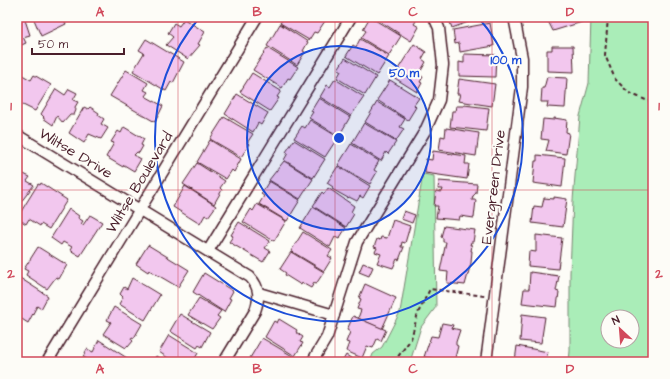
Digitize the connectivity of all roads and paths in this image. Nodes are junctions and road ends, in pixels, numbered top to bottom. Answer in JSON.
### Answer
{"nodes":[{"id":1,"x":257,"y":17,"type":"edge"},
{"id":2,"x":351,"y":17,"type":"edge"},
{"id":3,"x":434,"y":17,"type":"edge"},
{"id":4,"x":514,"y":17,"type":"edge"},
{"id":5,"x":608,"y":17,"type":"edge"},
{"id":6,"x":653,"y":103,"type":"edge"},
{"id":7,"x":17,"y":135,"type":"edge"},
{"id":8,"x":140,"y":210,"type":"junction"},
{"id":9,"x":208,"y":251,"type":"junction"},
{"id":10,"x":259,"y":293,"type":"junction"},
{"id":11,"x":494,"y":297,"type":"junction"},
{"id":12,"x":334,"y":315,"type":"junction"},
{"id":13,"x":47,"y":362,"type":"edge"},
{"id":14,"x":224,"y":362,"type":"edge"},
{"id":15,"x":312,"y":362,"type":"edge"},
{"id":16,"x":394,"y":362,"type":"edge"},
{"id":17,"x":486,"y":362,"type":"edge"}],
"edges":[{"from":1,"to":8,"type":"street","name":"Wiltse Boulevard"},
{"from":2,"to":9,"type":"street"},
{"from":3,"to":12,"type":"street"},
{"from":4,"to":11,"type":"street","name":"Evergreen Drive"},
{"from":5,"to":6,"type":"path"},
{"from":7,"to":8,"type":"street","name":"Wiltse Drive"},
{"from":8,"to":9,"type":"street","name":"Wiltse Drive"},
{"from":8,"to":13,"type":"street","name":"Wiltse Boulevard"},
{"from":9,"to":10,"type":"street","name":"Wiltse Drive"},
{"from":10,"to":12,"type":"street"},
{"from":10,"to":14,"type":"street"},
{"from":11,"to":16,"type":"path"},
{"from":11,"to":17,"type":"street","name":"Evergreen Drive"},
{"from":12,"to":15,"type":"street"}]}
